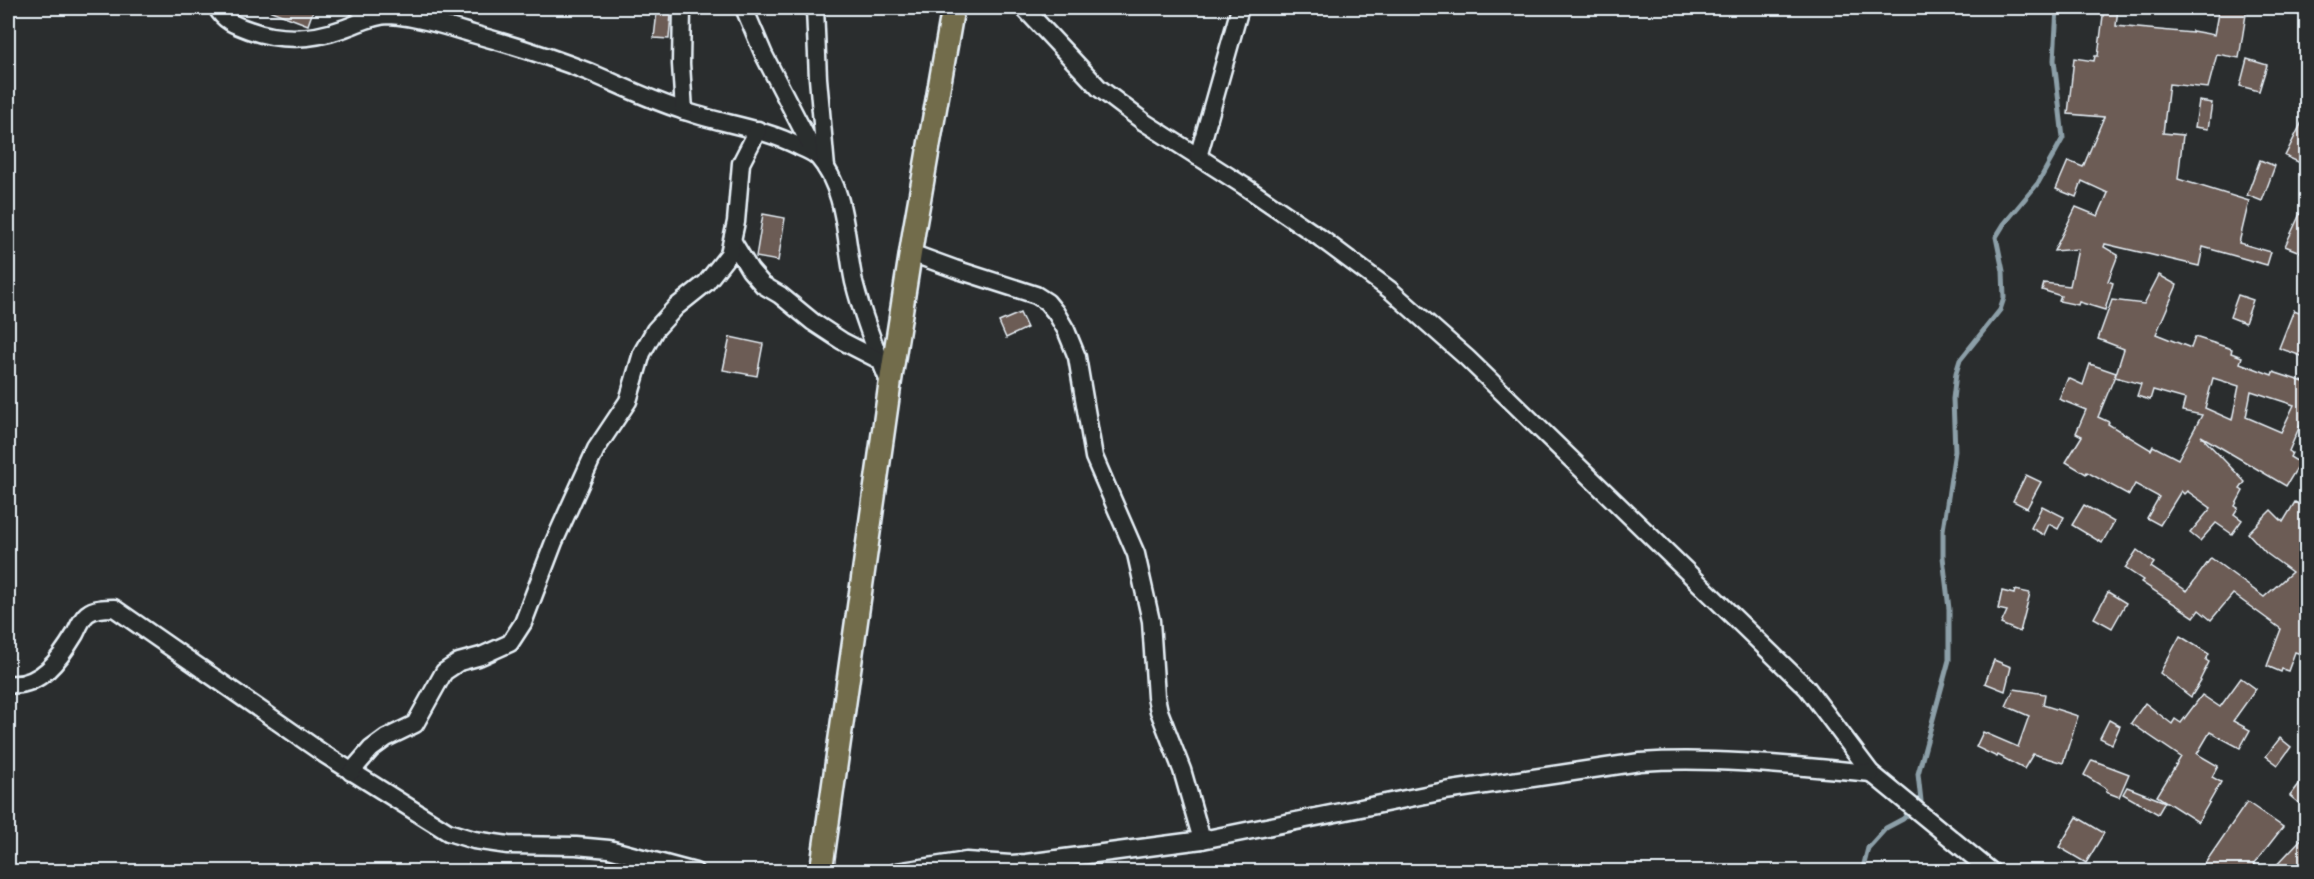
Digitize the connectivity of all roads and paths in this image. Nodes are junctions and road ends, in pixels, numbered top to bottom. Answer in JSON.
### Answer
{"nodes":[{"id":1,"x":217,"y":8,"type":"edge"},
{"id":2,"x":358,"y":8,"type":"edge"},
{"id":3,"x":682,"y":8,"type":"edge"},
{"id":4,"x":744,"y":8,"type":"edge"},
{"id":5,"x":815,"y":8,"type":"edge"},
{"id":6,"x":953,"y":8,"type":"edge"},
{"id":7,"x":1024,"y":8,"type":"edge"},
{"id":8,"x":1240,"y":8,"type":"edge"},
{"id":9,"x":374,"y":16,"type":"junction"},
{"id":10,"x":684,"y":111,"type":"junction"},
{"id":11,"x":758,"y":130,"type":"junction"},
{"id":12,"x":815,"y":154,"type":"junction"},
{"id":13,"x":1198,"y":157,"type":"junction"},
{"id":14,"x":826,"y":168,"type":"junction"},
{"id":15,"x":733,"y":242,"type":"junction"},
{"id":16,"x":911,"y":253,"type":"junction"},
{"id":17,"x":879,"y":360,"type":"junction"},
{"id":18,"x":890,"y":384,"type":"junction"},
{"id":19,"x":8,"y":684,"type":"edge"},
{"id":20,"x":351,"y":772,"type":"junction"},
{"id":21,"x":1871,"y":773,"type":"junction"},
{"id":22,"x":1202,"y":840,"type":"junction"},
{"id":23,"x":695,"y":872,"type":"edge"},
{"id":24,"x":821,"y":872,"type":"edge"},
{"id":25,"x":896,"y":872,"type":"edge"},
{"id":26,"x":1992,"y":872,"type":"edge"}],
"edges":[{"from":1,"to":9,"type":"street"},
{"from":2,"to":9,"type":"street"},
{"from":3,"to":10,"type":"street"},
{"from":4,"to":12,"type":"street"},
{"from":5,"to":14,"type":"street"},
{"from":6,"to":16,"type":"main road"},
{"from":7,"to":13,"type":"street"},
{"from":8,"to":13,"type":"street"},
{"from":9,"to":10,"type":"street"},
{"from":10,"to":11,"type":"street"},
{"from":11,"to":12,"type":"street"},
{"from":11,"to":15,"type":"street"},
{"from":12,"to":14,"type":"street"},
{"from":13,"to":21,"type":"street"},
{"from":14,"to":17,"type":"street"},
{"from":15,"to":17,"type":"street"},
{"from":15,"to":20,"type":"street"},
{"from":16,"to":18,"type":"main road"},
{"from":16,"to":22,"type":"street"},
{"from":17,"to":18,"type":"street"},
{"from":18,"to":24,"type":"main road"},
{"from":19,"to":20,"type":"street"},
{"from":20,"to":23,"type":"street"},
{"from":21,"to":22,"type":"street"},
{"from":21,"to":26,"type":"street"},
{"from":22,"to":25,"type":"street"}]}
